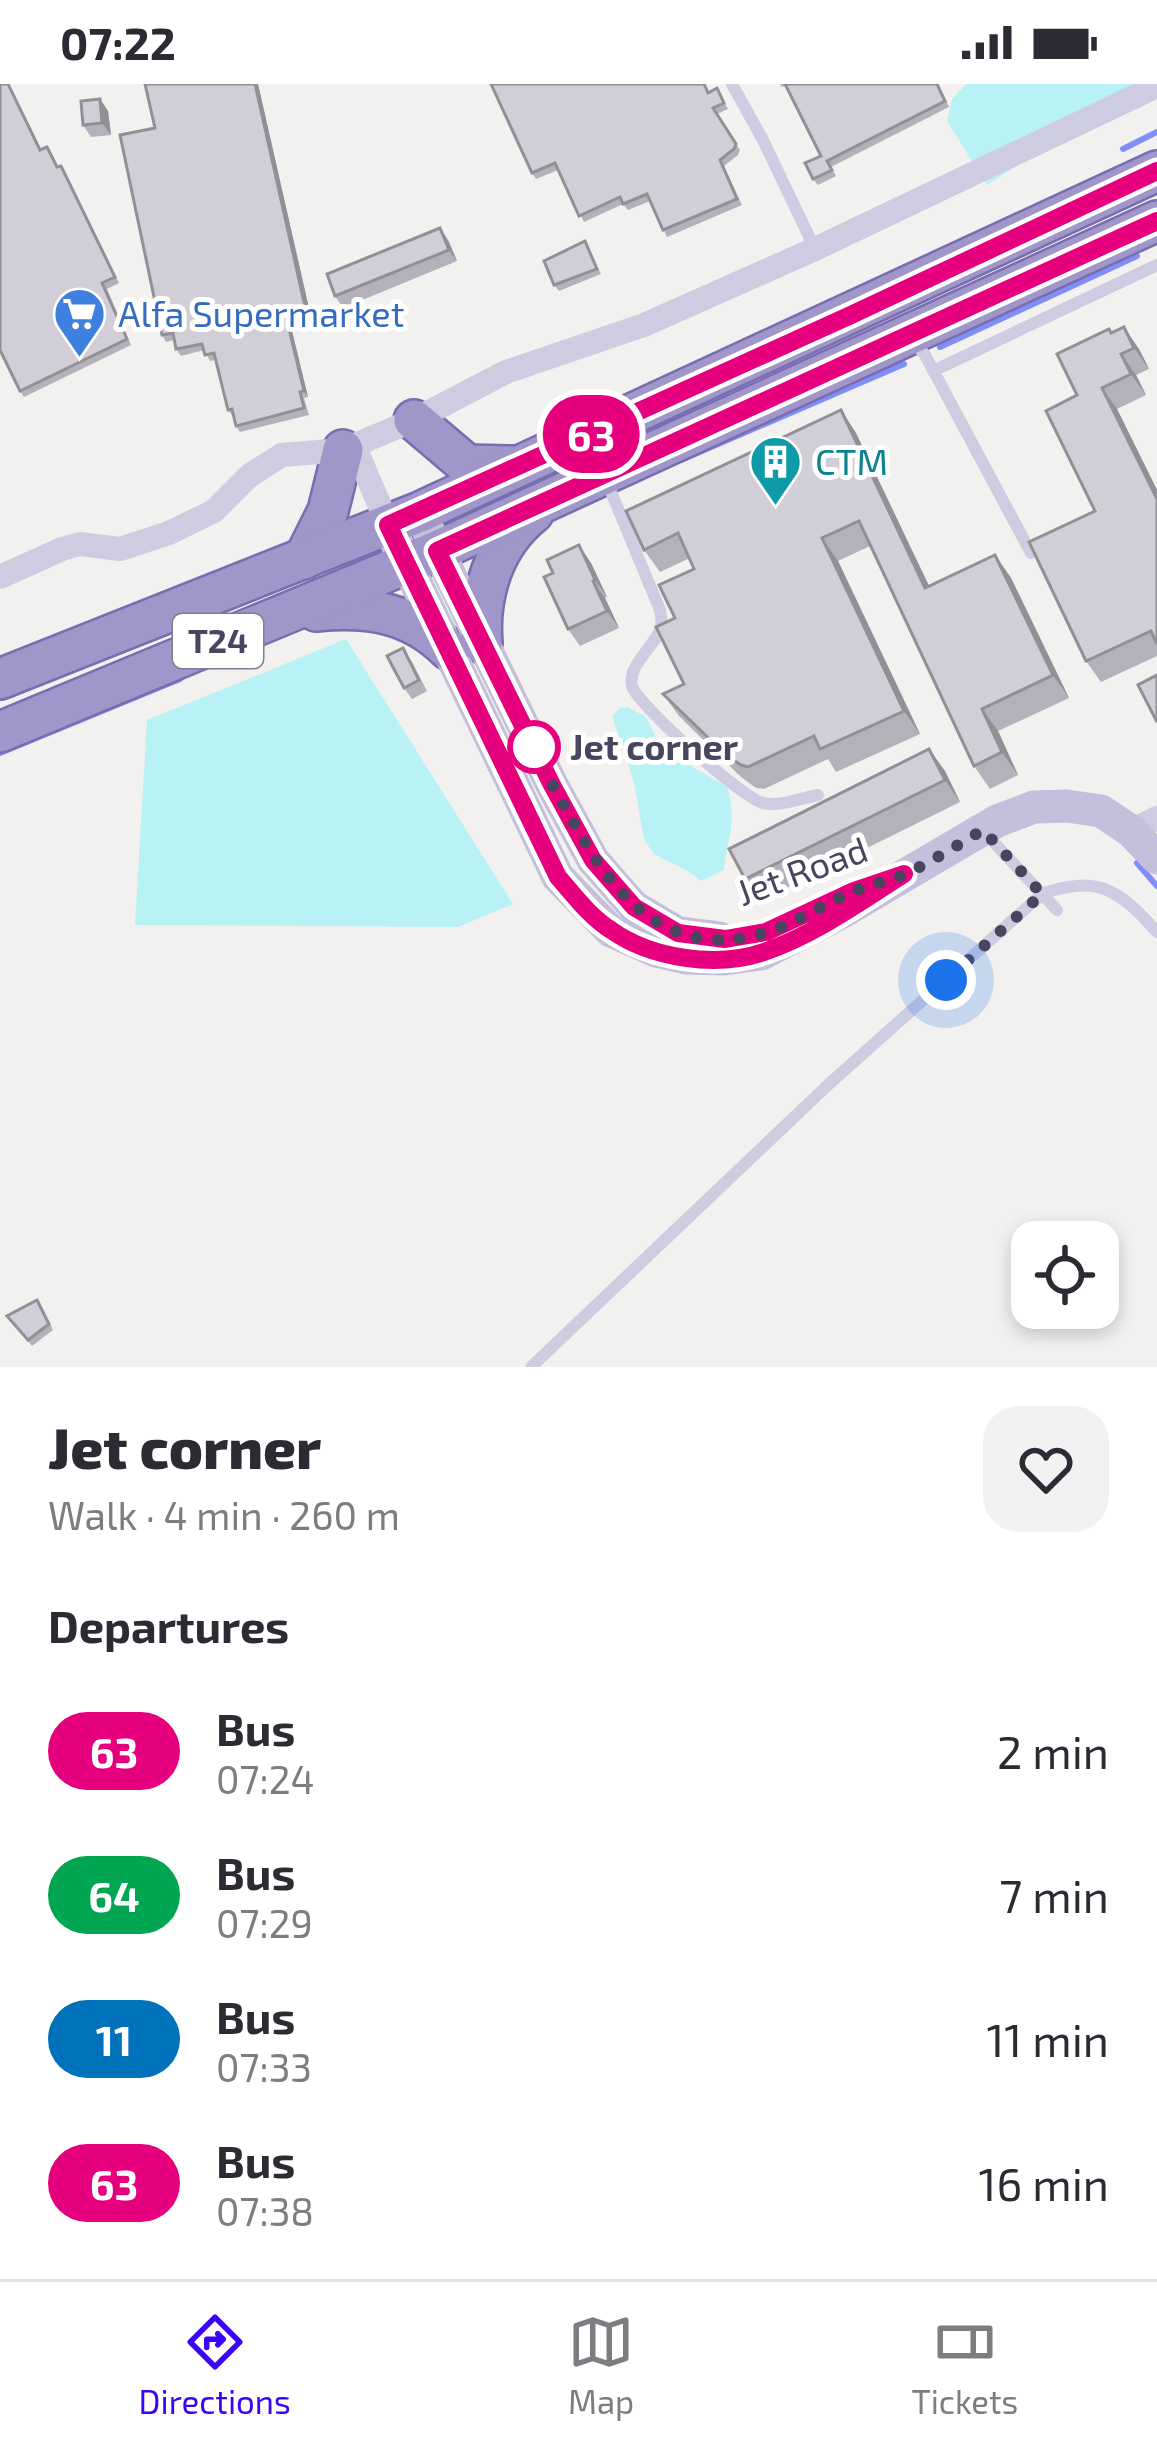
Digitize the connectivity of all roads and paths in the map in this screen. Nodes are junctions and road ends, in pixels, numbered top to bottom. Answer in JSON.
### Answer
{"nodes":[{"id":1,"x":732,"y":84,"type":"edge"},
{"id":2,"x":1157,"y":86,"type":"edge"},
{"id":3,"x":1157,"y":171,"type":"edge"},
{"id":4,"x":1157,"y":221,"type":"edge"},
{"id":5,"x":815,"y":249,"type":"junction"},
{"id":6,"x":1157,"y":265,"type":"edge"},
{"id":7,"x":908,"y":335,"type":"junction"},
{"id":8,"x":933,"y":371,"type":"junction"},
{"id":9,"x":414,"y":420,"type":"junction"},
{"id":10,"x":348,"y":447,"type":"junction"},
{"id":11,"x":521,"y":466,"type":"junction"},
{"id":12,"x":604,"y":476,"type":"junction"},
{"id":13,"x":552,"y":500,"type":"junction"},
{"id":14,"x":406,"y":509,"type":"junction"},
{"id":15,"x":1030,"y":553,"type":"edge"},
{"id":16,"x":422,"y":557,"type":"junction"},
{"id":17,"x":304,"y":559,"type":"junction"},
{"id":18,"x":0,"y":577,"type":"edge"},
{"id":19,"x":277,"y":617,"type":"junction"},
{"id":20,"x":465,"y":647,"type":"junction"},
{"id":21,"x":0,"y":679,"type":"edge"},
{"id":22,"x":0,"y":732,"type":"edge"},
{"id":23,"x":818,"y":795,"type":"dead end"},
{"id":24,"x":1144,"y":824,"type":"edge"},
{"id":25,"x":983,"y":830,"type":"junction"},
{"id":26,"x":1157,"y":857,"type":"edge"},
{"id":27,"x":1042,"y":894,"type":"junction"},
{"id":28,"x":1057,"y":910,"type":"dead end"},
{"id":29,"x":1157,"y":932,"type":"edge"},
{"id":30,"x":531,"y":1367,"type":"edge"}],
"edges":[{"from":1,"to":5,"type":"lane"},
{"from":2,"to":5,"type":"street"},
{"from":3,"to":11,"type":"highway","number":"T24"},
{"from":4,"to":7,"type":"highway","number":"T24"},
{"from":5,"to":9,"type":"street"},
{"from":6,"to":8,"type":"lane"},
{"from":7,"to":8,"type":"lane"},
{"from":7,"to":12,"type":"highway","number":"T24"},
{"from":8,"to":15,"type":"lane"},
{"from":9,"to":10,"type":"street"},
{"from":9,"to":11,"type":"highway"},
{"from":10,"to":14,"type":"street","name":"Jet Road"},
{"from":10,"to":17,"type":"highway"},
{"from":10,"to":18,"type":"street"},
{"from":11,"to":14,"type":"highway","number":"T24"},
{"from":12,"to":13,"type":"highway","number":"T24"},
{"from":12,"to":23,"type":"lane"},
{"from":13,"to":16,"type":"highway","number":"T24"},
{"from":13,"to":20,"type":"highway"},
{"from":14,"to":16,"type":"main road","name":"Jet Road"},
{"from":14,"to":17,"type":"highway","number":"T24"},
{"from":16,"to":19,"type":"highway","number":"T24"},
{"from":16,"to":20,"type":"main road","name":"Jet Road"},
{"from":17,"to":21,"type":"highway","number":"T24"},
{"from":19,"to":20,"type":"highway"},
{"from":19,"to":22,"type":"highway","number":"T24"},
{"from":20,"to":25,"type":"main road","name":"Jet Road"},
{"from":24,"to":25,"type":"main road","name":"Jet Road"},
{"from":24,"to":26,"type":"main road","name":"Jet Road"},
{"from":25,"to":27,"type":"lane"},
{"from":27,"to":28,"type":"lane"},
{"from":27,"to":29,"type":"lane"},
{"from":27,"to":30,"type":"lane"}]}
